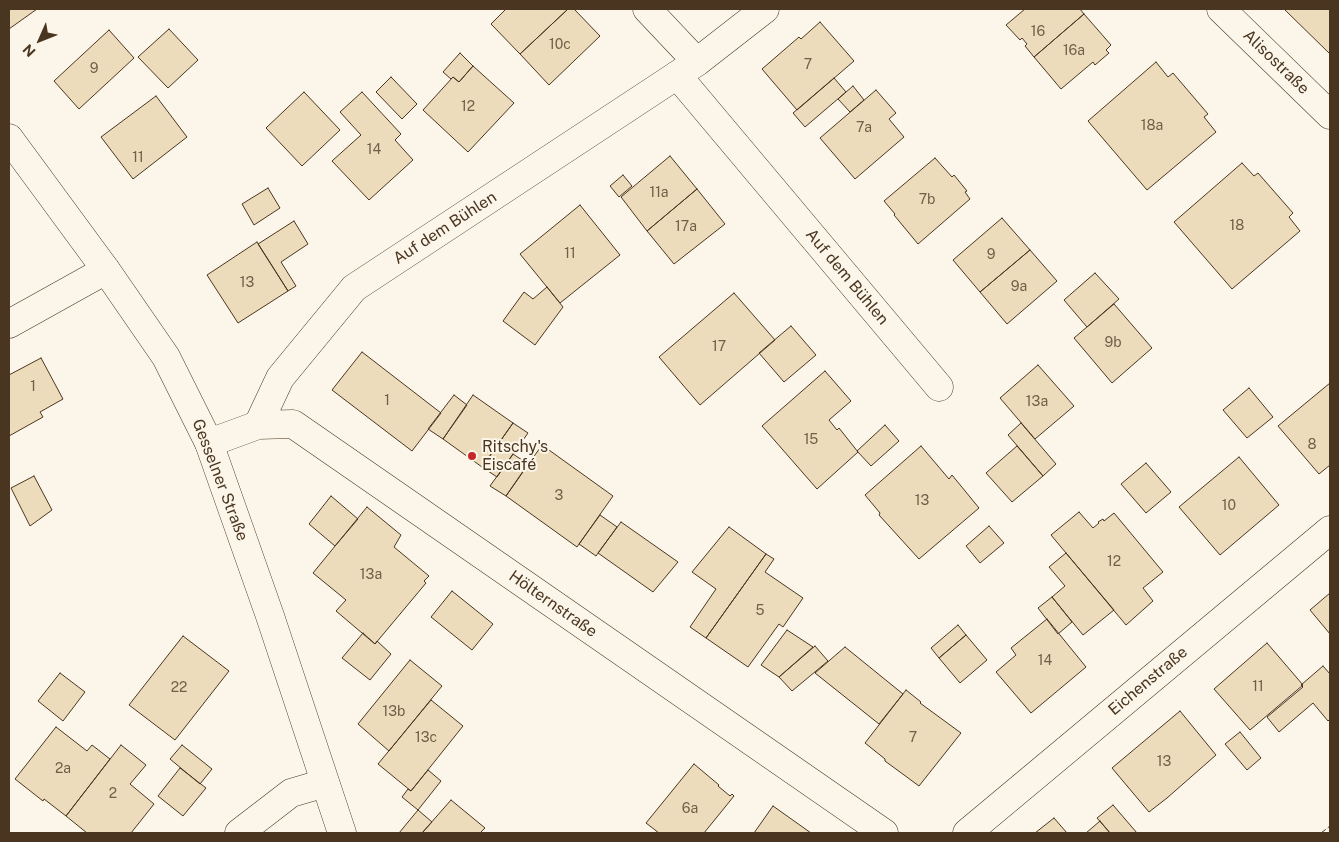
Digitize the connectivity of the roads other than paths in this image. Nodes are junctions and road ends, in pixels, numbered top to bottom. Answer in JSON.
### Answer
{"nodes":[{"id":1,"x":647,"y":9,"type":"edge"},
{"id":2,"x":765,"y":9,"type":"edge"},
{"id":3,"x":1221,"y":9,"type":"edge"},
{"id":4,"x":687,"y":69,"type":"junction"},
{"id":5,"x":1330,"y":115,"type":"edge"},
{"id":6,"x":9,"y":138,"type":"edge"},
{"id":7,"x":106,"y":270,"type":"junction"},
{"id":8,"x":9,"y":324,"type":"edge"},
{"id":9,"x":939,"y":388,"type":"dead end"},
{"id":10,"x":258,"y":425,"type":"junction"},
{"id":11,"x":209,"y":443,"type":"junction"},
{"id":12,"x":1330,"y":530,"type":"edge"},
{"id":13,"x":325,"y":783,"type":"junction"},
{"id":14,"x":238,"y":833,"type":"edge"},
{"id":15,"x":342,"y":833,"type":"edge"},
{"id":16,"x":884,"y":833,"type":"edge"},
{"id":17,"x":966,"y":833,"type":"edge"}],
"edges":[{"from":1,"to":4,"type":"street","name":"Auf dem Bühlen"},
{"from":2,"to":4,"type":"street","name":"Auf dem Bühlen"},
{"from":3,"to":5,"type":"street","name":"Alisostraße"},
{"from":4,"to":9,"type":"street","name":"Auf dem Bühlen"},
{"from":4,"to":10,"type":"street","name":"Auf dem Bühlen"},
{"from":6,"to":7,"type":"street","name":"Gesselner Straße"},
{"from":7,"to":8,"type":"street"},
{"from":7,"to":11,"type":"street","name":"Gesselner Straße"},
{"from":10,"to":11,"type":"street","name":"Hölternstraße"},
{"from":10,"to":16,"type":"street","name":"Hölternstraße"},
{"from":11,"to":13,"type":"street","name":"Gesselner Straße"},
{"from":12,"to":17,"type":"street","name":"Eichenstraße"},
{"from":13,"to":14,"type":"street"},
{"from":13,"to":15,"type":"street","name":"Gesselner Straße"}]}
